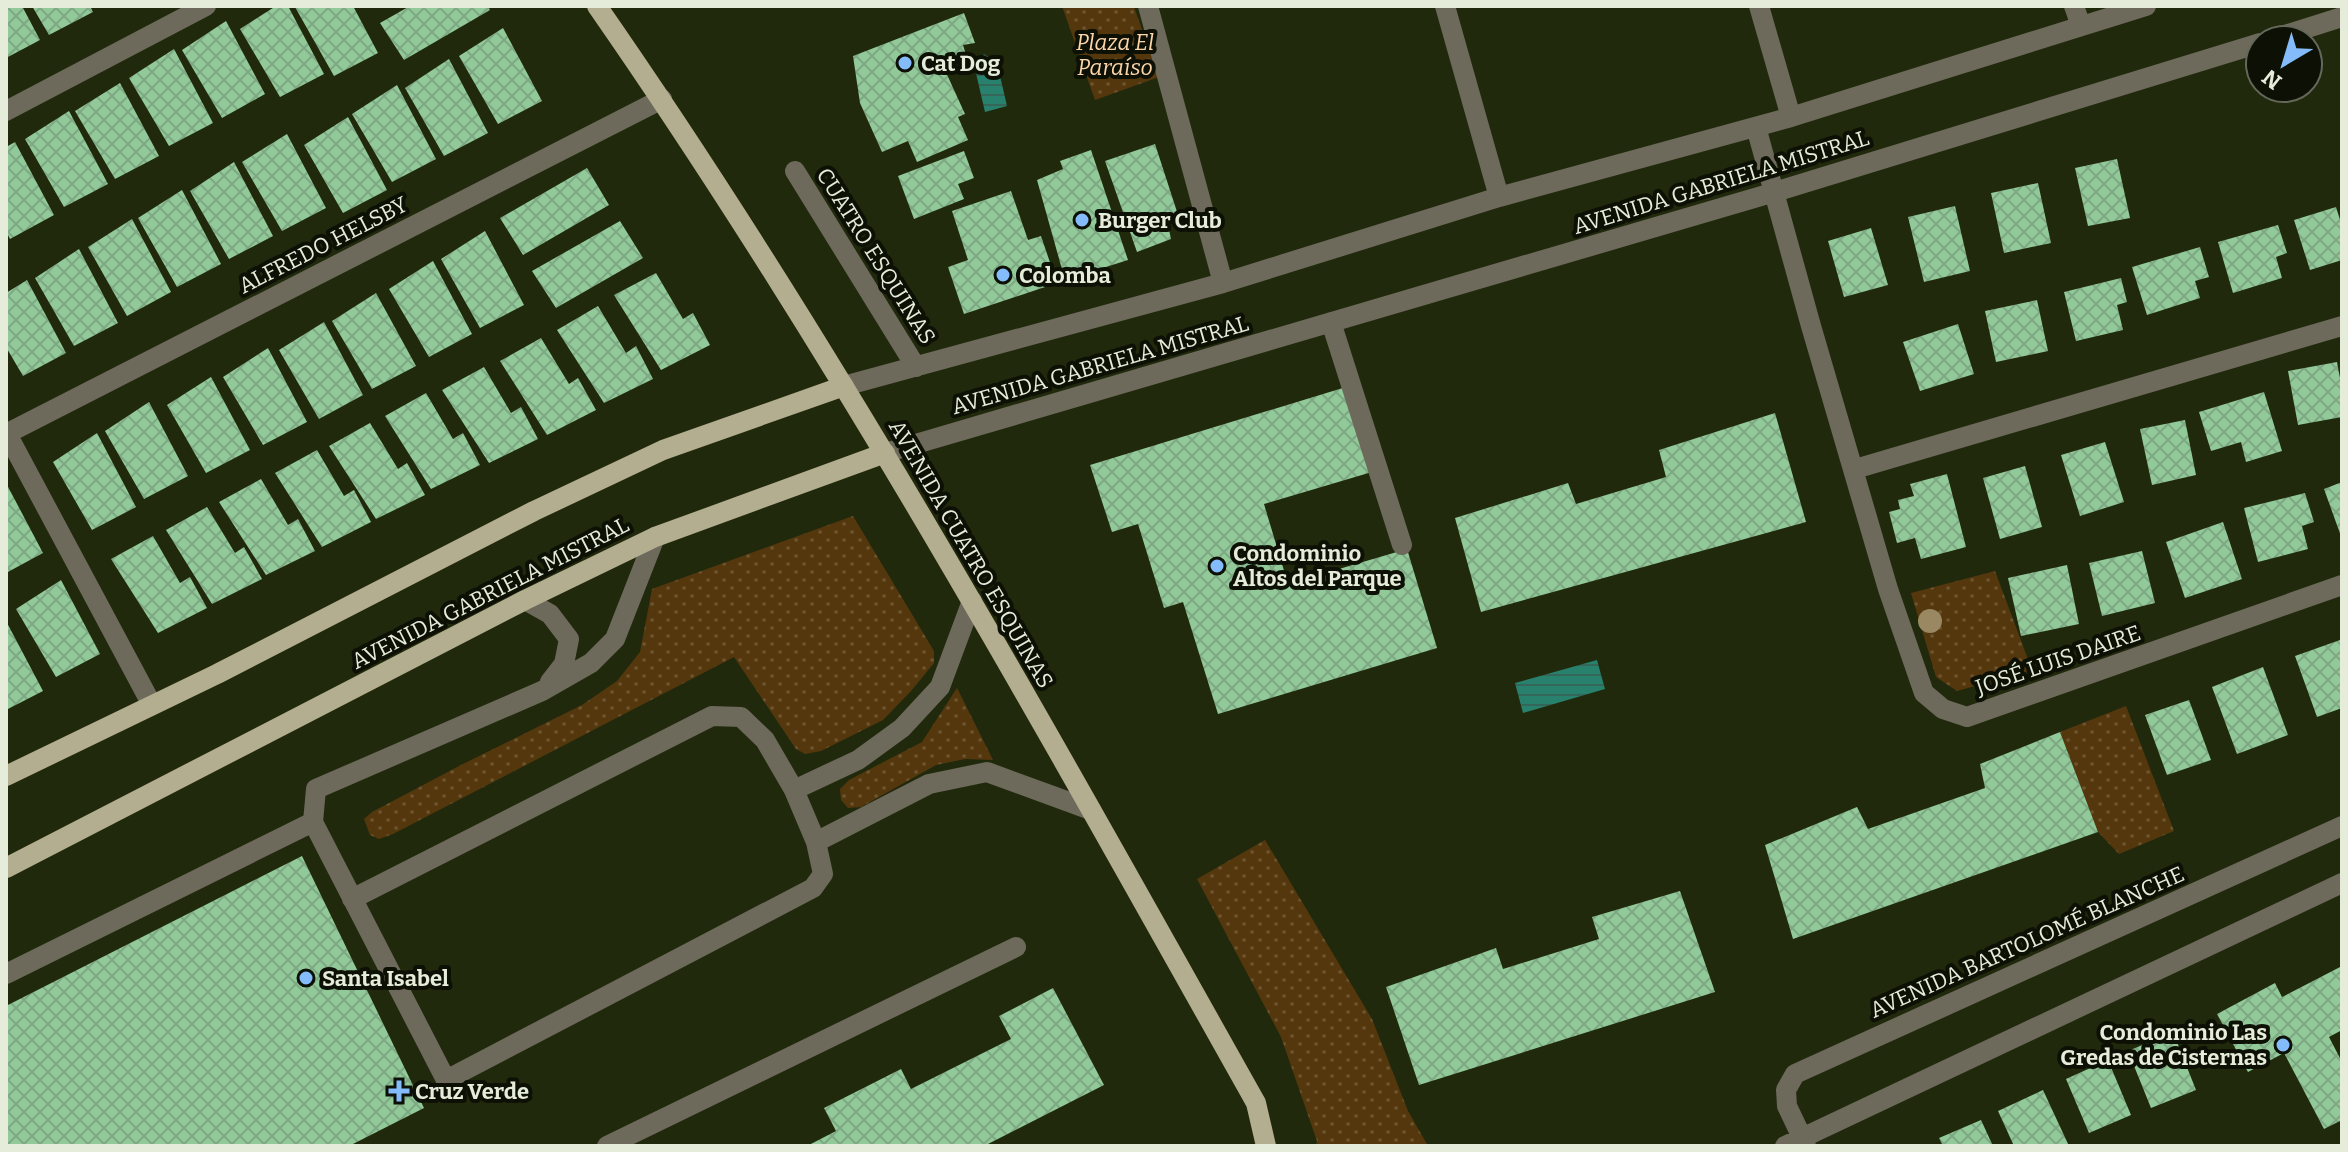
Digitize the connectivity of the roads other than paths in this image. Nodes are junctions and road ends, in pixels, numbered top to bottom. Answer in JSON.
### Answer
{"nodes":[{"id":1,"x":206,"y":6,"type":"edge"},
{"id":2,"x":597,"y":6,"type":"edge"},
{"id":3,"x":1148,"y":6,"type":"edge"},
{"id":4,"x":1445,"y":6,"type":"edge"},
{"id":5,"x":1759,"y":6,"type":"edge"},
{"id":6,"x":2074,"y":6,"type":"edge"},
{"id":7,"x":2146,"y":6,"type":"edge"},
{"id":8,"x":2342,"y":17,"type":"edge"},
{"id":9,"x":2320,"y":24,"type":"edge"},
{"id":10,"x":2081,"y":26,"type":"junction"},
{"id":11,"x":2244,"y":48,"type":"edge"},
{"id":12,"x":662,"y":99,"type":"junction"},
{"id":13,"x":6,"y":111,"type":"edge"},
{"id":14,"x":1791,"y":117,"type":"junction"},
{"id":15,"x":1756,"y":127,"type":"junction"},
{"id":16,"x":795,"y":171,"type":"dead end"},
{"id":17,"x":1775,"y":192,"type":"junction"},
{"id":18,"x":1499,"y":197,"type":"junction"},
{"id":19,"x":1223,"y":283,"type":"junction"},
{"id":20,"x":1331,"y":322,"type":"junction"},
{"id":21,"x":2342,"y":326,"type":"edge"},
{"id":22,"x":916,"y":367,"type":"junction"},
{"id":23,"x":844,"y":386,"type":"junction"},
{"id":24,"x":6,"y":433,"type":"edge"},
{"id":25,"x":885,"y":453,"type":"junction"},
{"id":26,"x":1855,"y":469,"type":"junction"},
{"id":27,"x":655,"y":537,"type":"junction"},
{"id":28,"x":1402,"y":545,"type":"dead end"},
{"id":29,"x":2342,"y":585,"type":"edge"},
{"id":30,"x":525,"y":600,"type":"junction"},
{"id":31,"x":972,"y":601,"type":"junction"},
{"id":32,"x":542,"y":691,"type":"junction"},
{"id":33,"x":152,"y":705,"type":"junction"},
{"id":34,"x":6,"y":776,"type":"edge"},
{"id":35,"x":794,"y":790,"type":"junction"},
{"id":36,"x":1091,"y":810,"type":"junction"},
{"id":37,"x":313,"y":822,"type":"junction"},
{"id":38,"x":2342,"y":826,"type":"edge"},
{"id":39,"x":816,"y":842,"type":"junction"},
{"id":40,"x":6,"y":868,"type":"edge"},
{"id":41,"x":2342,"y":883,"type":"edge"},
{"id":42,"x":352,"y":899,"type":"junction"},
{"id":43,"x":1016,"y":947,"type":"dead end"},
{"id":44,"x":6,"y":974,"type":"edge"},
{"id":45,"x":1798,"y":1143,"type":"edge"},
{"id":46,"x":607,"y":1146,"type":"edge"},
{"id":47,"x":1266,"y":1146,"type":"edge"}],
"edges":[{"from":1,"to":13,"type":"street"},
{"from":2,"to":12,"type":"main road","name":"AVENIDA CUATRO ESQUINAS"},
{"from":3,"to":19,"type":"street"},
{"from":4,"to":18,"type":"street"},
{"from":5,"to":14,"type":"street"},
{"from":6,"to":10,"type":"street"},
{"from":7,"to":10,"type":"street","name":"AVENIDA GABRIELA MISTRAL"},
{"from":8,"to":9,"type":"street"},
{"from":10,"to":14,"type":"street","name":"AVENIDA GABRIELA MISTRAL"},
{"from":11,"to":17,"type":"street","name":"AVENIDA GABRIELA MISTRAL"},
{"from":12,"to":23,"type":"main road","name":"AVENIDA CUATRO ESQUINAS"},
{"from":12,"to":24,"type":"street","name":"ALFREDO HELSBY"},
{"from":14,"to":15,"type":"street","name":"AVENIDA GABRIELA MISTRAL"},
{"from":15,"to":17,"type":"street","name":"JOSÉ LUIS DAIRE"},
{"from":15,"to":18,"type":"street","name":"AVENIDA GABRIELA MISTRAL"},
{"from":16,"to":22,"type":"street","name":"CUATRO ESQUINAS"},
{"from":17,"to":20,"type":"street","name":"AVENIDA GABRIELA MISTRAL"},
{"from":17,"to":26,"type":"street","name":"JOSÉ LUIS DAIRE"},
{"from":18,"to":19,"type":"street","name":"AVENIDA GABRIELA MISTRAL"},
{"from":19,"to":22,"type":"street","name":"AVENIDA GABRIELA MISTRAL"},
{"from":20,"to":25,"type":"street","name":"AVENIDA GABRIELA MISTRAL"},
{"from":20,"to":28,"type":"street"},
{"from":21,"to":26,"type":"street"},
{"from":22,"to":23,"type":"street","name":"AVENIDA GABRIELA MISTRAL"},
{"from":23,"to":25,"type":"main road","name":"AVENIDA CUATRO ESQUINAS"},
{"from":23,"to":33,"type":"main road","name":"AVENIDA GABRIELA MISTRAL"},
{"from":24,"to":33,"type":"street"},
{"from":25,"to":27,"type":"main road","name":"AVENIDA GABRIELA MISTRAL"},
{"from":25,"to":31,"type":"main road","name":"AVENIDA CUATRO ESQUINAS"},
{"from":26,"to":29,"type":"street","name":"JOSÉ LUIS DAIRE"},
{"from":27,"to":30,"type":"main road","name":"AVENIDA GABRIELA MISTRAL"},
{"from":27,"to":32,"type":"street"},
{"from":30,"to":32,"type":"street"},
{"from":30,"to":40,"type":"main road","name":"AVENIDA GABRIELA MISTRAL"},
{"from":31,"to":35,"type":"street"},
{"from":31,"to":36,"type":"main road","name":"AVENIDA CUATRO ESQUINAS"},
{"from":32,"to":37,"type":"street"},
{"from":33,"to":34,"type":"main road","name":"AVENIDA GABRIELA MISTRAL"},
{"from":35,"to":39,"type":"street"},
{"from":35,"to":42,"type":"street"},
{"from":36,"to":39,"type":"street"},
{"from":36,"to":47,"type":"main road","name":"AVENIDA CUATRO ESQUINAS"},
{"from":37,"to":42,"type":"street"},
{"from":37,"to":44,"type":"street"},
{"from":38,"to":45,"type":"street","name":"AVENIDA BARTOLOMÉ BLANCHE"},
{"from":39,"to":42,"type":"street"},
{"from":41,"to":45,"type":"street","name":"AVENIDA BARTOLOMÉ BLANCHE"},
{"from":43,"to":46,"type":"street"}]}
